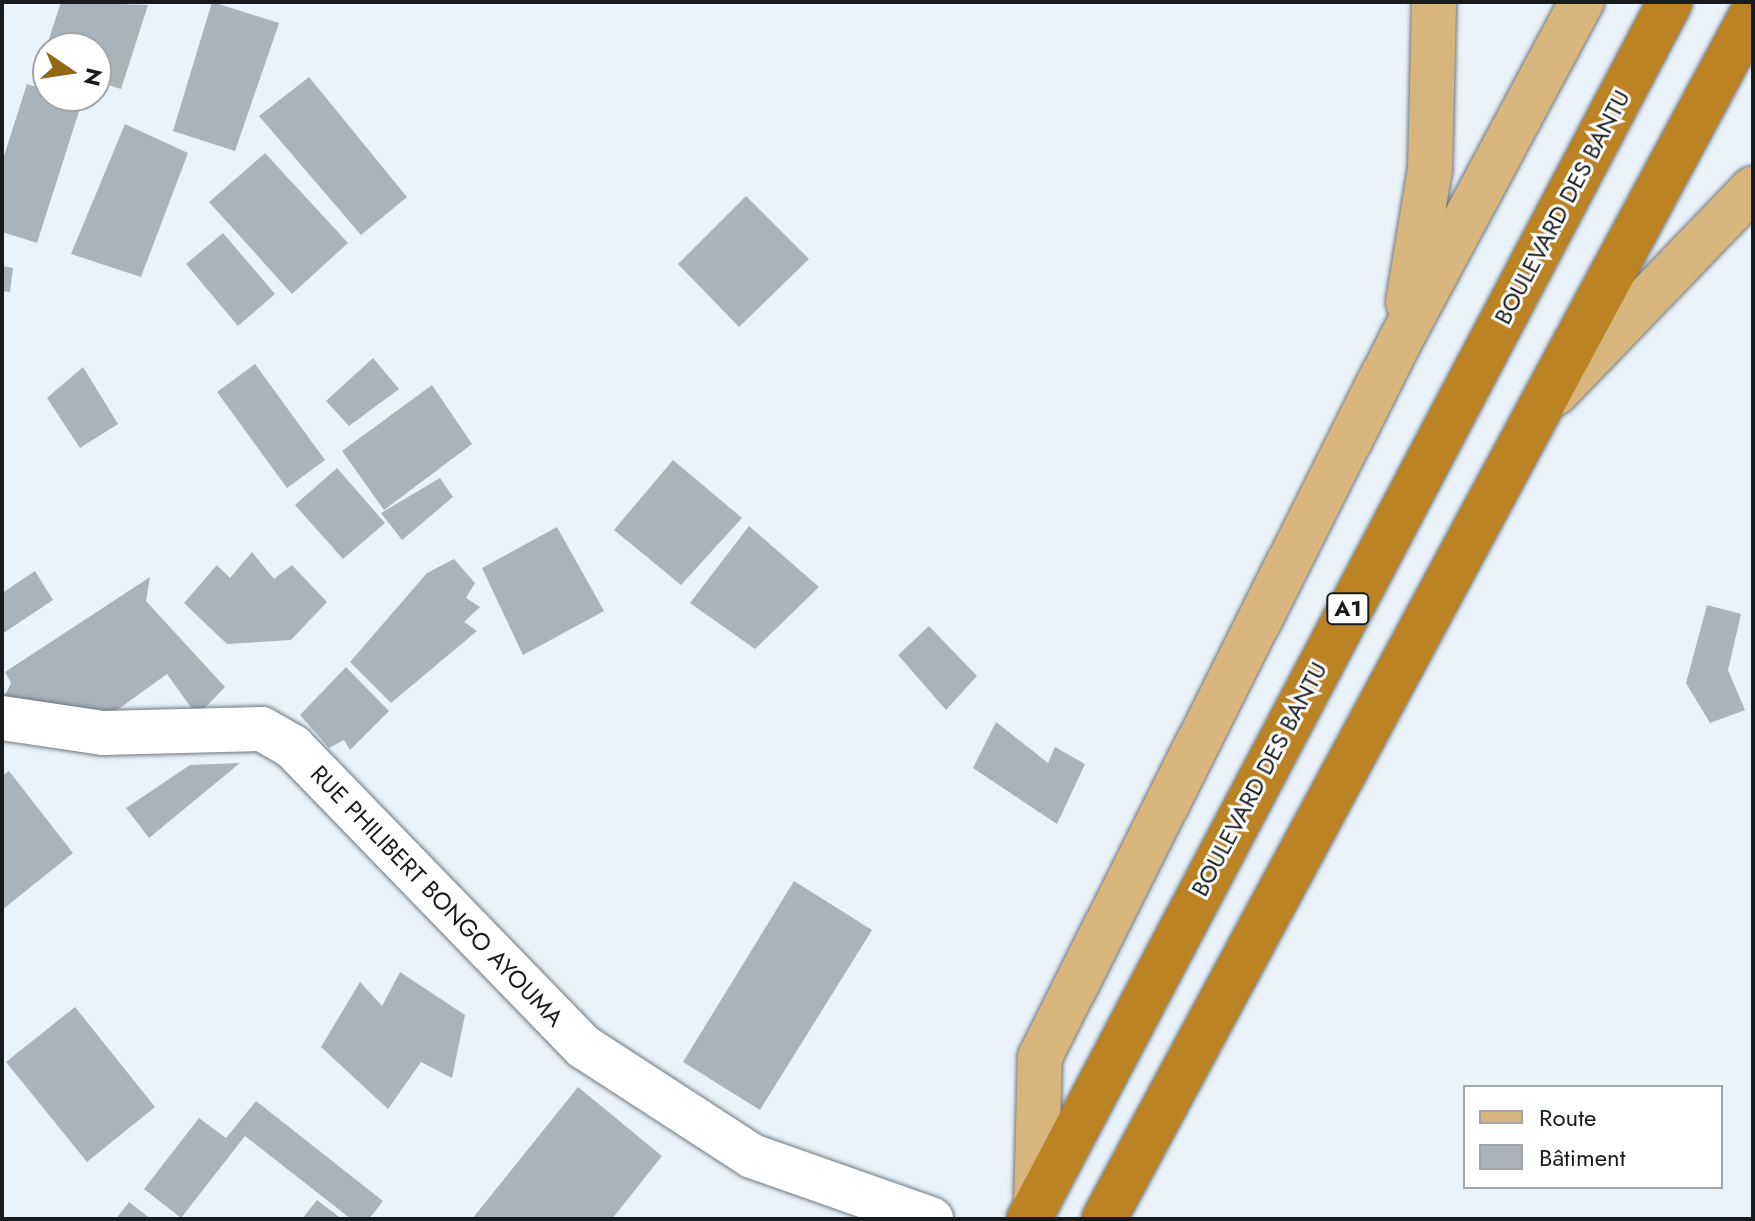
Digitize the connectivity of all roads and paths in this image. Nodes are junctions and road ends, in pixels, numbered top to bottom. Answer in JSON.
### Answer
{"nodes":[{"id":1,"x":1434,"y":2,"type":"edge"},
{"id":2,"x":1582,"y":2,"type":"edge"},
{"id":3,"x":1670,"y":2,"type":"edge"},
{"id":4,"x":1690,"y":2,"type":"edge"},
{"id":5,"x":1753,"y":12,"type":"edge"},
{"id":6,"x":1740,"y":42,"type":"edge"},
{"id":7,"x":1753,"y":188,"type":"edge"},
{"id":8,"x":1401,"y":339,"type":"junction"},
{"id":9,"x":1467,"y":384,"type":"junction"},
{"id":10,"x":1527,"y":424,"type":"junction"},
{"id":11,"x":2,"y":718,"type":"edge"},
{"id":12,"x":1032,"y":1212,"type":"edge"},
{"id":13,"x":931,"y":1219,"type":"edge"},
{"id":14,"x":1104,"y":1219,"type":"edge"}],
"edges":[{"from":1,"to":8,"type":"main road"},
{"from":2,"to":8,"type":"main road"},
{"from":3,"to":9,"type":"highway","name":"BOULEVARD DES BANTU","number":"A1"},
{"from":4,"to":9,"type":"highway"},
{"from":5,"to":6,"type":"highway"},
{"from":6,"to":10,"type":"highway"},
{"from":7,"to":10,"type":"main road"},
{"from":8,"to":12,"type":"main road"},
{"from":9,"to":12,"type":"highway","name":"BOULEVARD DES BANTU","number":"A1"},
{"from":10,"to":14,"type":"highway"},
{"from":11,"to":13,"type":"street","name":"RUE PHILIBERT BONGO AYOUMA"}]}
